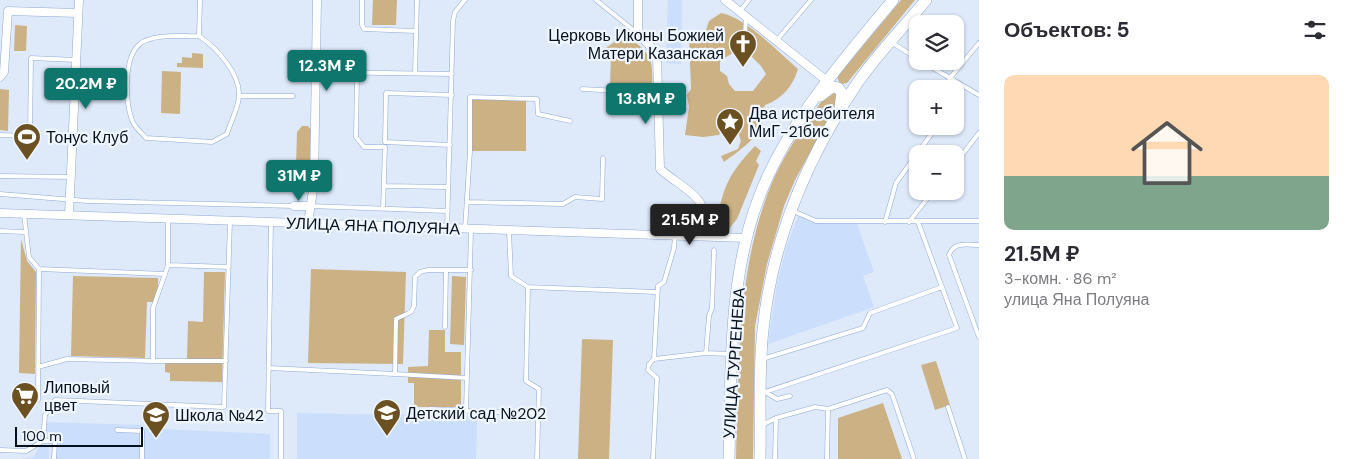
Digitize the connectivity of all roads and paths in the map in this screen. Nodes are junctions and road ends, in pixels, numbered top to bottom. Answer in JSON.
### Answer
{"nodes":[{"id":1,"x":79,"y":0,"type":"edge"},
{"id":2,"x":200,"y":0,"type":"edge"},
{"id":3,"x":316,"y":0,"type":"edge"},
{"id":4,"x":362,"y":0,"type":"edge"},
{"id":5,"x":417,"y":0,"type":"edge"},
{"id":6,"x":465,"y":0,"type":"edge"},
{"id":7,"x":596,"y":0,"type":"edge"},
{"id":8,"x":638,"y":0,"type":"edge"},
{"id":9,"x":725,"y":0,"type":"edge"},
{"id":10,"x":749,"y":0,"type":"edge"},
{"id":11,"x":812,"y":0,"type":"edge"},
{"id":12,"x":893,"y":0,"type":"edge"},
{"id":13,"x":926,"y":0,"type":"edge"},
{"id":14,"x":78,"y":13,"type":"junction"},
{"id":15,"x":743,"y":14,"type":"junction"},
{"id":16,"x":415,"y":31,"type":"junction"},
{"id":17,"x":638,"y":33,"type":"junction"},
{"id":18,"x":199,"y":36,"type":"junction"},
{"id":19,"x":777,"y":40,"type":"junction"},
{"id":20,"x":892,"y":42,"type":"junction"},
{"id":21,"x":979,"y":43,"type":"edge"},
{"id":22,"x":744,"y":52,"type":"dead end"},
{"id":23,"x":909,"y":53,"type":"edge"},
{"id":24,"x":76,"y":60,"type":"junction"},
{"id":25,"x":837,"y":67,"type":"junction"},
{"id":26,"x":936,"y":70,"type":"edge"},
{"id":27,"x":316,"y":72,"type":"junction"},
{"id":28,"x":357,"y":73,"type":"junction"},
{"id":29,"x":415,"y":73,"type":"junction"},
{"id":30,"x":452,"y":74,"type":"junction"},
{"id":31,"x":0,"y":77,"type":"edge"},
{"id":32,"x":950,"y":78,"type":"junction"},
{"id":33,"x":859,"y":80,"type":"junction"},
{"id":34,"x":831,"y":84,"type":"junction"},
{"id":35,"x":75,"y":88,"type":"junction"},
{"id":36,"x":126,"y":89,"type":"junction"},
{"id":37,"x":582,"y":89,"type":"dead end"},
{"id":38,"x":657,"y":93,"type":"junction"},
{"id":39,"x":452,"y":95,"type":"junction"},
{"id":40,"x":979,"y":95,"type":"edge"},
{"id":41,"x":239,"y":96,"type":"junction"},
{"id":42,"x":293,"y":96,"type":"dead end"},
{"id":43,"x":839,"y":112,"type":"junction"},
{"id":44,"x":570,"y":121,"type":"dead end"},
{"id":45,"x":979,"y":134,"type":"edge"},
{"id":46,"x":0,"y":135,"type":"edge"},
{"id":47,"x":931,"y":135,"type":"edge"},
{"id":48,"x":450,"y":144,"type":"junction"},
{"id":49,"x":385,"y":145,"type":"junction"},
{"id":50,"x":964,"y":153,"type":"edge"},
{"id":51,"x":603,"y":158,"type":"dead end"},
{"id":52,"x":0,"y":176,"type":"edge"},
{"id":53,"x":71,"y":178,"type":"junction"},
{"id":54,"x":384,"y":186,"type":"junction"},
{"id":55,"x":448,"y":187,"type":"junction"},
{"id":56,"x":0,"y":194,"type":"edge"},
{"id":57,"x":71,"y":199,"type":"junction"},
{"id":58,"x":926,"y":200,"type":"edge"},
{"id":59,"x":467,"y":202,"type":"junction"},
{"id":60,"x":294,"y":206,"type":"joint"},
{"id":61,"x":309,"y":206,"type":"junction"},
{"id":62,"x":383,"y":209,"type":"junction"},
{"id":63,"x":791,"y":210,"type":"junction"},
{"id":64,"x":448,"y":211,"type":"junction"},
{"id":65,"x":0,"y":213,"type":"edge"},
{"id":66,"x":24,"y":214,"type":"junction"},
{"id":67,"x":69,"y":215,"type":"junction"},
{"id":68,"x":168,"y":218,"type":"junction"},
{"id":69,"x":230,"y":221,"type":"junction"},
{"id":70,"x":979,"y":221,"type":"edge"},
{"id":71,"x":271,"y":222,"type":"junction"},
{"id":72,"x":885,"y":222,"type":"junction"},
{"id":73,"x":909,"y":222,"type":"junction"},
{"id":74,"x":918,"y":222,"type":"junction"},
{"id":75,"x":308,"y":223,"type":"junction"},
{"id":76,"x":446,"y":229,"type":"junction"},
{"id":77,"x":468,"y":230,"type":"junction"},
{"id":78,"x":0,"y":231,"type":"edge"},
{"id":79,"x":509,"y":231,"type":"junction"},
{"id":80,"x":24,"y":232,"type":"junction"},
{"id":81,"x":675,"y":234,"type":"junction"},
{"id":82,"x":707,"y":236,"type":"junction"},
{"id":83,"x":747,"y":238,"type":"junction"},
{"id":84,"x":979,"y":245,"type":"edge"},
{"id":85,"x":714,"y":250,"type":"dead end"},
{"id":86,"x":168,"y":265,"type":"junction"},
{"id":87,"x":229,"y":267,"type":"junction"},
{"id":88,"x":40,"y":269,"type":"junction"},
{"id":89,"x":446,"y":270,"type":"junction"},
{"id":90,"x":471,"y":270,"type":"junction"},
{"id":91,"x":165,"y":274,"type":"junction"},
{"id":92,"x":528,"y":287,"type":"junction"},
{"id":93,"x":942,"y":287,"type":"junction"},
{"id":94,"x":656,"y":292,"type":"junction"},
{"id":95,"x":445,"y":326,"type":"dead end"},
{"id":96,"x":979,"y":337,"type":"edge"},
{"id":97,"x":706,"y":353,"type":"junction"},
{"id":98,"x":732,"y":354,"type":"junction"},
{"id":99,"x":654,"y":359,"type":"junction"},
{"id":100,"x":762,"y":359,"type":"junction"},
{"id":101,"x":153,"y":361,"type":"junction"},
{"id":102,"x":226,"y":361,"type":"junction"},
{"id":103,"x":38,"y":367,"type":"junction"},
{"id":104,"x":269,"y":368,"type":"junction"},
{"id":105,"x":395,"y":374,"type":"junction"},
{"id":106,"x":467,"y":378,"type":"junction"},
{"id":107,"x":764,"y":393,"type":"junction"},
{"id":108,"x":790,"y":396,"type":"dead end"},
{"id":109,"x":38,"y":400,"type":"dead end"},
{"id":110,"x":948,"y":407,"type":"dead end"},
{"id":111,"x":430,"y":409,"type":"dead end"},
{"id":112,"x":828,"y":409,"type":"junction"},
{"id":113,"x":466,"y":411,"type":"junction"},
{"id":114,"x":539,"y":414,"type":"junction"},
{"id":115,"x":776,"y":418,"type":"junction"},
{"id":116,"x":760,"y":426,"type":"junction"},
{"id":117,"x":116,"y":430,"type":"dead end"},
{"id":118,"x":43,"y":441,"type":"junction"},
{"id":119,"x":0,"y":450,"type":"edge"},
{"id":120,"x":54,"y":459,"type":"edge"},
{"id":121,"x":142,"y":459,"type":"edge"},
{"id":122,"x":281,"y":459,"type":"edge"},
{"id":123,"x":537,"y":459,"type":"edge"},
{"id":124,"x":653,"y":459,"type":"edge"},
{"id":125,"x":729,"y":459,"type":"edge"},
{"id":126,"x":760,"y":459,"type":"edge"},
{"id":127,"x":775,"y":459,"type":"edge"},
{"id":128,"x":827,"y":459,"type":"edge"},
{"id":129,"x":914,"y":459,"type":"edge"},
{"id":130,"x":965,"y":459,"type":"edge"}],
"edges":[{"from":1,"to":14,"type":"street"},
{"from":2,"to":18,"type":"lane"},
{"from":3,"to":27,"type":"street"},
{"from":4,"to":16,"type":"lane"},
{"from":5,"to":16,"type":"lane"},
{"from":6,"to":30,"type":"lane"},
{"from":7,"to":17,"type":"lane"},
{"from":8,"to":17,"type":"street"},
{"from":9,"to":15,"type":"street"},
{"from":10,"to":15,"type":"lane"},
{"from":11,"to":19,"type":"lane"},
{"from":12,"to":25,"type":"main road","name":"УЛИЦА ТУРГЕНЕВА"},
{"from":13,"to":20,"type":"main road","name":"УЛИЦА ТУРГЕНЕВА"},
{"from":14,"to":24,"type":"street"},
{"from":14,"to":31,"type":"street"},
{"from":15,"to":19,"type":"street"},
{"from":15,"to":22,"type":"lane"},
{"from":16,"to":29,"type":"lane"},
{"from":17,"to":38,"type":"street"},
{"from":18,"to":36,"type":"lane"},
{"from":18,"to":41,"type":"lane"},
{"from":19,"to":34,"type":"street"},
{"from":20,"to":23,"type":"lane"},
{"from":20,"to":33,"type":"main road","name":"УЛИЦА ТУРГЕНЕВА"},
{"from":21,"to":32,"type":"lane"},
{"from":24,"to":35,"type":"street"},
{"from":24,"to":46,"type":"lane"},
{"from":25,"to":33,"type":"main road"},
{"from":25,"to":34,"type":"main road","name":"УЛИЦА ТУРГЕНЕВА"},
{"from":26,"to":32,"type":"lane"},
{"from":27,"to":28,"type":"lane"},
{"from":27,"to":61,"type":"street"},
{"from":28,"to":29,"type":"lane"},
{"from":28,"to":49,"type":"lane"},
{"from":29,"to":30,"type":"lane"},
{"from":30,"to":39,"type":"lane"},
{"from":32,"to":40,"type":"lane"},
{"from":33,"to":43,"type":"main road","name":"УЛИЦА ТУРГЕНЕВА"},
{"from":34,"to":43,"type":"main road"},
{"from":34,"to":83,"type":"main road","name":"УЛИЦА ТУРГЕНЕВА"},
{"from":35,"to":36,"type":"lane"},
{"from":35,"to":53,"type":"street"},
{"from":36,"to":41,"type":"lane"},
{"from":37,"to":38,"type":"lane"},
{"from":38,"to":82,"type":"street"},
{"from":39,"to":48,"type":"lane"},
{"from":39,"to":49,"type":"lane"},
{"from":41,"to":42,"type":"lane"},
{"from":43,"to":63,"type":"main road","name":"УЛИЦА ТУРГЕНЕВА"},
{"from":44,"to":59,"type":"lane"},
{"from":45,"to":50,"type":"lane"},
{"from":47,"to":72,"type":"lane"},
{"from":48,"to":49,"type":"lane"},
{"from":48,"to":55,"type":"lane"},
{"from":49,"to":54,"type":"lane"},
{"from":51,"to":59,"type":"lane"},
{"from":52,"to":53,"type":"lane"},
{"from":53,"to":57,"type":"street"},
{"from":54,"to":55,"type":"lane"},
{"from":54,"to":62,"type":"lane"},
{"from":55,"to":64,"type":"lane"},
{"from":56,"to":57,"type":"lane"},
{"from":57,"to":60,"type":"lane"},
{"from":57,"to":67,"type":"street"},
{"from":58,"to":73,"type":"lane"},
{"from":59,"to":77,"type":"lane"},
{"from":60,"to":61,"type":"street"},
{"from":61,"to":62,"type":"lane"},
{"from":61,"to":75,"type":"street"},
{"from":62,"to":64,"type":"lane"},
{"from":63,"to":72,"type":"lane"},
{"from":63,"to":100,"type":"main road","name":"УЛИЦА ТУРГЕНЕВА"},
{"from":64,"to":76,"type":"lane"},
{"from":65,"to":66,"type":"street","name":"УЛИЦА ЯНА ПОЛУЯНА"},
{"from":66,"to":67,"type":"street","name":"УЛИЦА ЯНА ПОЛУЯНА"},
{"from":66,"to":80,"type":"lane"},
{"from":67,"to":68,"type":"street","name":"УЛИЦА ЯНА ПОЛУЯНА"},
{"from":68,"to":69,"type":"street","name":"УЛИЦА ЯНА ПОЛУЯНА"},
{"from":68,"to":86,"type":"lane"},
{"from":69,"to":71,"type":"street","name":"УЛИЦА ЯНА ПОЛУЯНА"},
{"from":69,"to":87,"type":"lane"},
{"from":70,"to":74,"type":"lane"},
{"from":71,"to":75,"type":"street","name":"УЛИЦА ЯНА ПОЛУЯНА"},
{"from":71,"to":104,"type":"lane"},
{"from":72,"to":73,"type":"lane"},
{"from":73,"to":74,"type":"lane"},
{"from":74,"to":93,"type":"lane"},
{"from":75,"to":76,"type":"street","name":"УЛИЦА ЯНА ПОЛУЯНА"},
{"from":76,"to":77,"type":"street","name":"УЛИЦА ЯНА ПОЛУЯНА"},
{"from":77,"to":79,"type":"street","name":"УЛИЦА ЯНА ПОЛУЯНА"},
{"from":77,"to":90,"type":"lane"},
{"from":78,"to":80,"type":"lane"},
{"from":79,"to":81,"type":"street","name":"УЛИЦА ЯНА ПОЛУЯНА"},
{"from":79,"to":92,"type":"lane"},
{"from":80,"to":88,"type":"lane"},
{"from":81,"to":82,"type":"street","name":"УЛИЦА ЯНА ПОЛУЯНА"},
{"from":81,"to":94,"type":"lane"},
{"from":82,"to":83,"type":"street","name":"УЛИЦА ЯНА ПОЛУЯНА"},
{"from":83,"to":98,"type":"main road","name":"УЛИЦА ТУРГЕНЕВА"},
{"from":84,"to":96,"type":"lane"},
{"from":85,"to":97,"type":"lane"},
{"from":86,"to":87,"type":"lane"},
{"from":86,"to":91,"type":"lane"},
{"from":87,"to":102,"type":"lane"},
{"from":88,"to":91,"type":"lane"},
{"from":88,"to":103,"type":"lane"},
{"from":89,"to":90,"type":"lane"},
{"from":89,"to":95,"type":"lane"},
{"from":89,"to":105,"type":"lane"},
{"from":90,"to":106,"type":"lane"},
{"from":91,"to":101,"type":"lane"},
{"from":92,"to":94,"type":"lane"},
{"from":92,"to":114,"type":"lane"},
{"from":93,"to":100,"type":"lane"},
{"from":93,"to":107,"type":"lane"},
{"from":94,"to":99,"type":"lane"},
{"from":97,"to":98,"type":"lane"},
{"from":97,"to":99,"type":"lane"},
{"from":98,"to":125,"type":"main road","name":"УЛИЦА ТУРГЕНЕВА"},
{"from":99,"to":124,"type":"lane"},
{"from":100,"to":107,"type":"main road","name":"УЛИЦА ТУРГЕНЕВА"},
{"from":101,"to":102,"type":"lane"},
{"from":101,"to":103,"type":"lane"},
{"from":102,"to":118,"type":"lane"},
{"from":103,"to":109,"type":"lane"},
{"from":104,"to":105,"type":"lane"},
{"from":104,"to":122,"type":"lane"},
{"from":105,"to":106,"type":"lane"},
{"from":106,"to":113,"type":"lane"},
{"from":107,"to":108,"type":"lane"},
{"from":107,"to":116,"type":"main road","name":"УЛИЦА ТУРГЕНЕВА"},
{"from":110,"to":130,"type":"lane"},
{"from":111,"to":113,"type":"lane"},
{"from":112,"to":115,"type":"lane"},
{"from":112,"to":128,"type":"lane"},
{"from":112,"to":129,"type":"lane"},
{"from":113,"to":114,"type":"lane"},
{"from":114,"to":123,"type":"lane"},
{"from":115,"to":116,"type":"lane"},
{"from":115,"to":127,"type":"lane"},
{"from":116,"to":126,"type":"main road","name":"УЛИЦА ТУРГЕНЕВА"},
{"from":117,"to":121,"type":"lane"},
{"from":118,"to":119,"type":"lane"},
{"from":118,"to":120,"type":"lane"}]}
